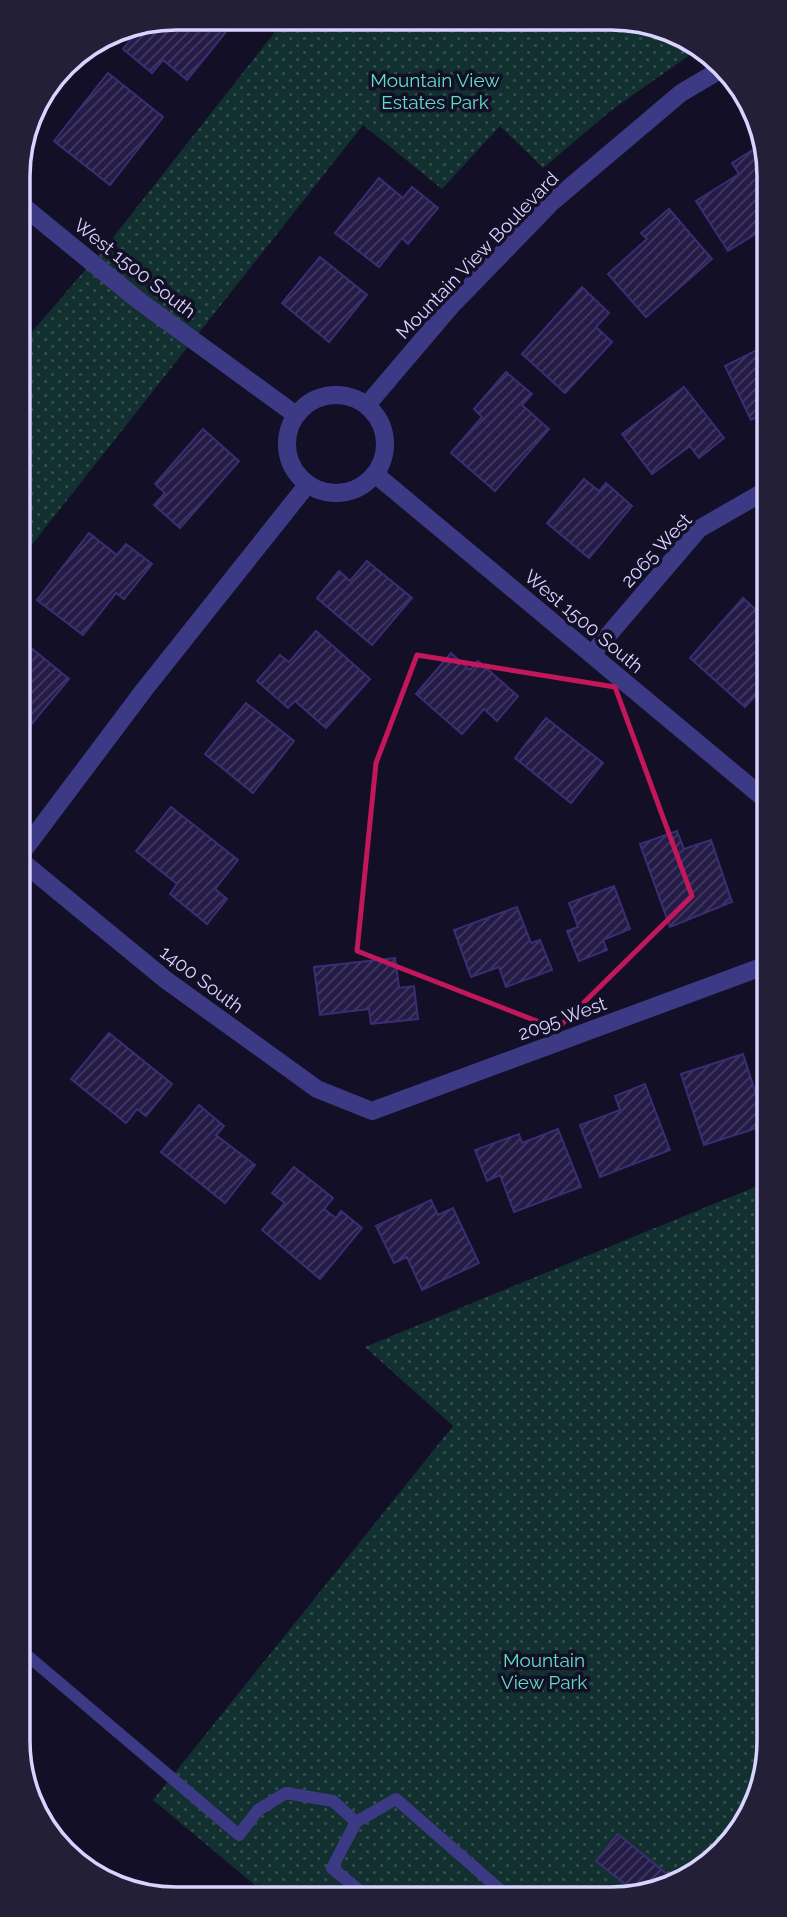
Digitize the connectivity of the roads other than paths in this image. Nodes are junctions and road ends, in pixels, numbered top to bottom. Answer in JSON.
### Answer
{"nodes":[{"id":1,"x":715,"y":72,"type":"edge"},
{"id":2,"x":30,"y":212,"type":"edge"},
{"id":3,"x":367,"y":405,"type":"junction"},
{"id":4,"x":296,"y":415,"type":"junction"},
{"id":5,"x":375,"y":474,"type":"junction"},
{"id":6,"x":307,"y":485,"type":"junction"},
{"id":7,"x":757,"y":496,"type":"edge"},
{"id":8,"x":592,"y":654,"type":"junction"},
{"id":9,"x":757,"y":792,"type":"edge"},
{"id":10,"x":30,"y":844,"type":"edge"},
{"id":11,"x":30,"y":866,"type":"edge"},
{"id":12,"x":757,"y":969,"type":"edge"},
{"id":13,"x":372,"y":1111,"type":"joint"},
{"id":14,"x":30,"y":1658,"type":"edge"},
{"id":15,"x":356,"y":1822,"type":"junction"},
{"id":16,"x":355,"y":1887,"type":"edge"},
{"id":17,"x":497,"y":1887,"type":"edge"}],
"edges":[{"from":1,"to":3,"type":"street","name":"Mountain View Boulevard"},
{"from":2,"to":4,"type":"street","name":"West 1500 South"},
{"from":3,"to":4,"type":"street"},
{"from":3,"to":5,"type":"street"},
{"from":4,"to":6,"type":"street"},
{"from":5,"to":6,"type":"street"},
{"from":5,"to":8,"type":"street","name":"West 1500 South"},
{"from":6,"to":10,"type":"street"},
{"from":7,"to":8,"type":"street","name":"2065 West"},
{"from":8,"to":9,"type":"street","name":"West 1500 South"},
{"from":11,"to":13,"type":"street","name":"1400 South"},
{"from":12,"to":13,"type":"street","name":"2095 West"},
{"from":14,"to":15,"type":"lane"},
{"from":15,"to":16,"type":"lane"},
{"from":15,"to":17,"type":"lane"}]}
